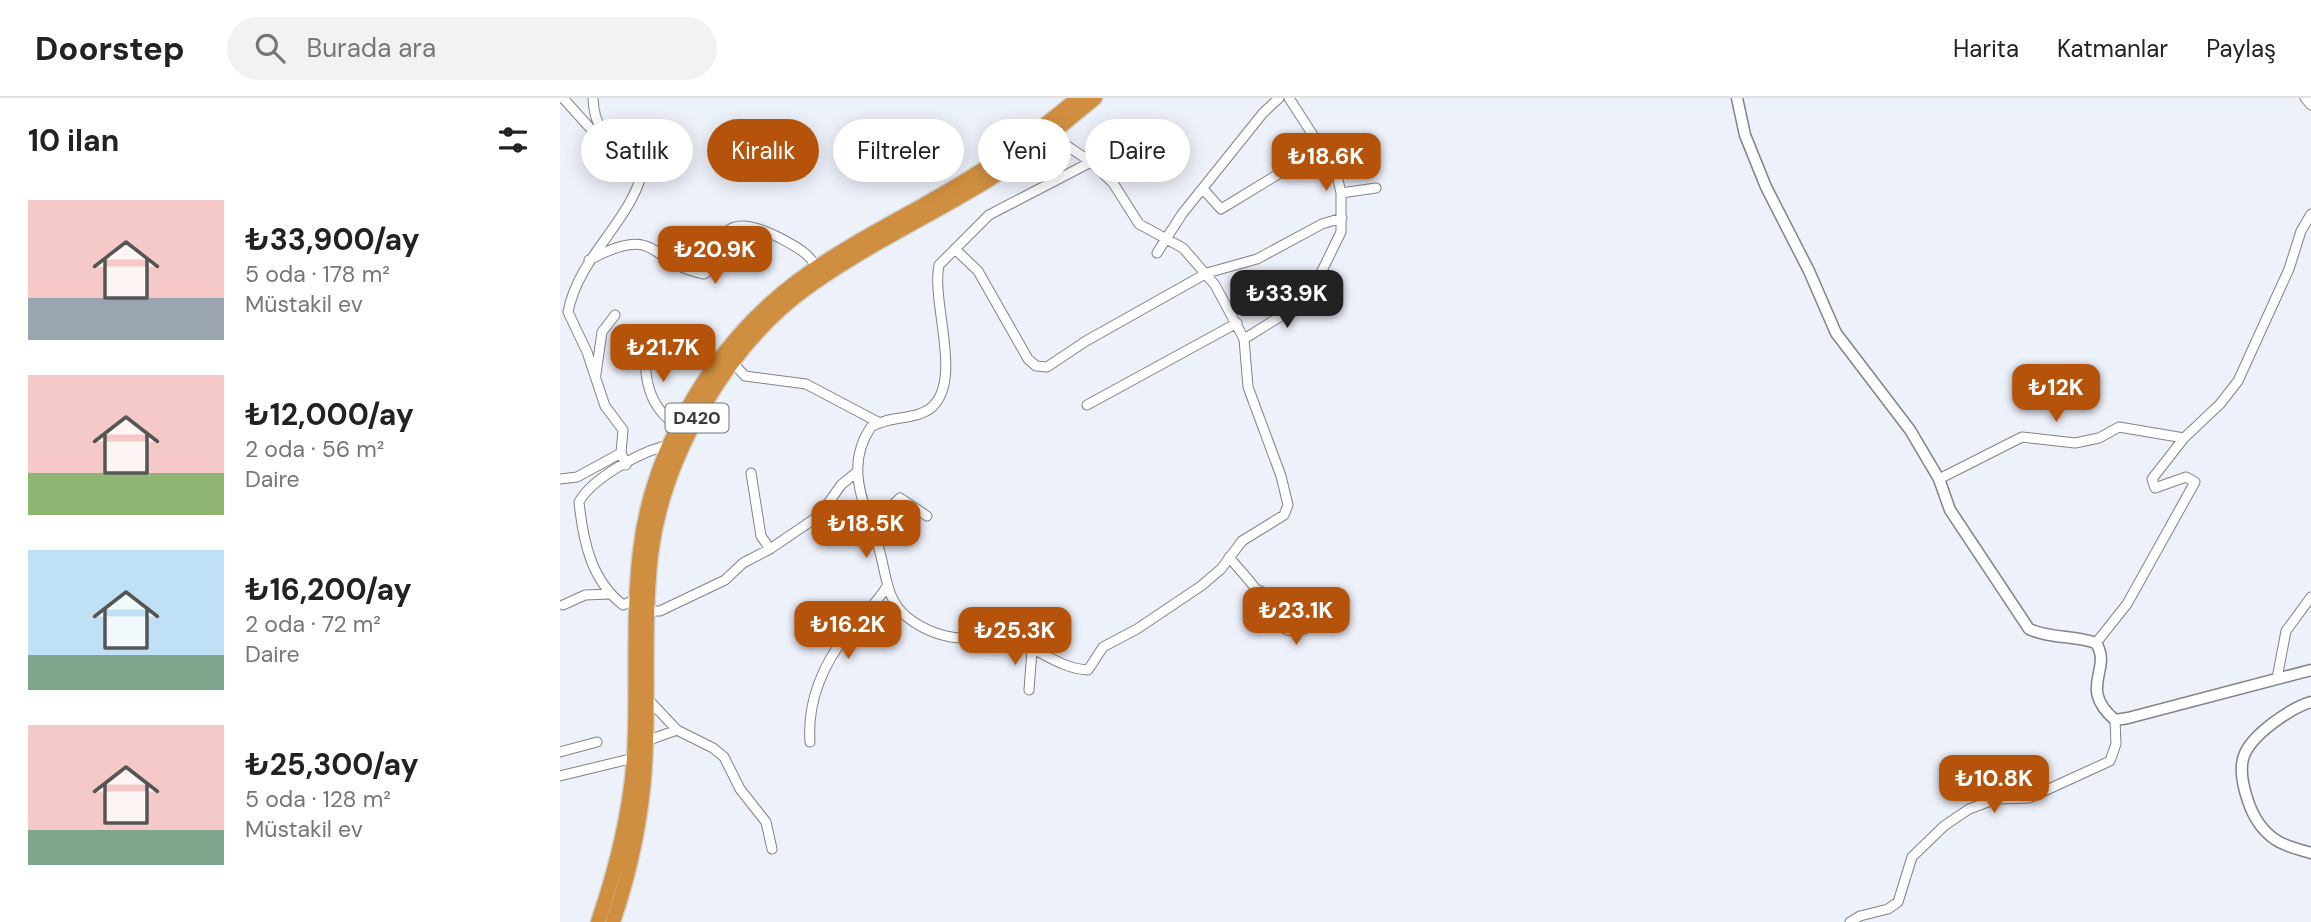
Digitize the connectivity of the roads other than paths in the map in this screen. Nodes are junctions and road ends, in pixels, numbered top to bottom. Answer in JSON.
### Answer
{"nodes":[{"id":1,"x":563,"y":98,"type":"edge"},
{"id":2,"x":593,"y":98,"type":"edge"},
{"id":3,"x":1078,"y":98,"type":"edge"},
{"id":4,"x":1095,"y":98,"type":"edge"},
{"id":5,"x":1289,"y":98,"type":"edge"},
{"id":6,"x":1737,"y":98,"type":"edge"},
{"id":7,"x":2305,"y":98,"type":"edge"},
{"id":8,"x":1276,"y":99,"type":"edge"},
{"id":9,"x":2311,"y":104,"type":"edge"},
{"id":10,"x":582,"y":119,"type":"edge"},
{"id":11,"x":596,"y":119,"type":"edge"},
{"id":12,"x":1070,"y":119,"type":"edge"},
{"id":13,"x":1321,"y":148,"type":"junction"},
{"id":14,"x":1085,"y":165,"type":"edge"},
{"id":15,"x":638,"y":182,"type":"edge"},
{"id":16,"x":983,"y":182,"type":"edge"},
{"id":17,"x":1112,"y":182,"type":"edge"},
{"id":18,"x":1376,"y":188,"type":"dead end"},
{"id":19,"x":1203,"y":189,"type":"junction"},
{"id":20,"x":1341,"y":193,"type":"junction"},
{"id":21,"x":2311,"y":214,"type":"edge"},
{"id":22,"x":1342,"y":218,"type":"junction"},
{"id":23,"x":1166,"y":237,"type":"junction"},
{"id":24,"x":956,"y":250,"type":"junction"},
{"id":25,"x":1157,"y":253,"type":"dead end"},
{"id":26,"x":588,"y":261,"type":"junction"},
{"id":27,"x":817,"y":268,"type":"junction"},
{"id":28,"x":1207,"y":273,"type":"junction"},
{"id":29,"x":564,"y":313,"type":"edge"},
{"id":30,"x":615,"y":315,"type":"dead end"},
{"id":31,"x":1237,"y":323,"type":"junction"},
{"id":32,"x":1244,"y":339,"type":"junction"},
{"id":33,"x":645,"y":342,"type":"dead end"},
{"id":34,"x":733,"y":363,"type":"junction"},
{"id":35,"x":595,"y":381,"type":"junction"},
{"id":36,"x":1087,"y":405,"type":"dead end"},
{"id":37,"x":878,"y":422,"type":"junction"},
{"id":38,"x":679,"y":428,"type":"junction"},
{"id":39,"x":2184,"y":438,"type":"junction"},
{"id":40,"x":670,"y":445,"type":"junction"},
{"id":41,"x":621,"y":453,"type":"junction"},
{"id":42,"x":626,"y":465,"type":"junction"},
{"id":43,"x":858,"y":471,"type":"junction"},
{"id":44,"x":751,"y":473,"type":"dead end"},
{"id":45,"x":560,"y":479,"type":"edge"},
{"id":46,"x":1939,"y":480,"type":"junction"},
{"id":47,"x":927,"y":516,"type":"dead end"},
{"id":48,"x":869,"y":527,"type":"junction"},
{"id":49,"x":770,"y":550,"type":"junction"},
{"id":50,"x":1229,"y":557,"type":"junction"},
{"id":51,"x":887,"y":586,"type":"junction"},
{"id":52,"x":1256,"y":589,"type":"junction"},
{"id":53,"x":609,"y":594,"type":"junction"},
{"id":54,"x":2311,"y":597,"type":"edge"},
{"id":55,"x":636,"y":599,"type":"junction"},
{"id":56,"x":564,"y":605,"type":"dead end"},
{"id":57,"x":645,"y":611,"type":"junction"},
{"id":58,"x":2096,"y":643,"type":"junction"},
{"id":59,"x":1032,"y":650,"type":"junction"},
{"id":60,"x":2311,"y":670,"type":"edge"},
{"id":61,"x":2277,"y":678,"type":"junction"},
{"id":62,"x":1029,"y":690,"type":"dead end"},
{"id":63,"x":646,"y":696,"type":"junction"},
{"id":64,"x":2311,"y":702,"type":"edge"},
{"id":65,"x":2115,"y":720,"type":"junction"},
{"id":66,"x":677,"y":730,"type":"junction"},
{"id":67,"x":646,"y":741,"type":"junction"},
{"id":68,"x":597,"y":742,"type":"dead end"},
{"id":69,"x":810,"y":742,"type":"dead end"},
{"id":70,"x":560,"y":752,"type":"edge"},
{"id":71,"x":634,"y":758,"type":"junction"},
{"id":72,"x":560,"y":776,"type":"edge"},
{"id":73,"x":772,"y":849,"type":"dead end"},
{"id":74,"x":2311,"y":853,"type":"edge"},
{"id":75,"x":598,"y":922,"type":"edge"},
{"id":76,"x":613,"y":922,"type":"edge"},
{"id":77,"x":1850,"y":922,"type":"edge"}],
"edges":[{"from":1,"to":10,"type":"street"},
{"from":2,"to":11,"type":"street"},
{"from":3,"to":27,"type":"highway","number":"D420"},
{"from":4,"to":12,"type":"highway","number":"D420"},
{"from":5,"to":13,"type":"street"},
{"from":6,"to":46,"type":"street"},
{"from":7,"to":9,"type":"street"},
{"from":8,"to":19,"type":"street"},
{"from":13,"to":19,"type":"street"},
{"from":13,"to":20,"type":"street"},
{"from":14,"to":24,"type":"street"},
{"from":15,"to":26,"type":"street"},
{"from":16,"to":34,"type":"highway","number":"D420"},
{"from":17,"to":23,"type":"street"},
{"from":18,"to":20,"type":"street"},
{"from":19,"to":23,"type":"street"},
{"from":20,"to":22,"type":"street"},
{"from":21,"to":39,"type":"street"},
{"from":22,"to":28,"type":"street"},
{"from":22,"to":32,"type":"street"},
{"from":23,"to":25,"type":"street"},
{"from":23,"to":28,"type":"street"},
{"from":24,"to":28,"type":"street"},
{"from":24,"to":37,"type":"street"},
{"from":26,"to":27,"type":"street"},
{"from":26,"to":29,"type":"street"},
{"from":27,"to":38,"type":"highway","number":"D420"},
{"from":28,"to":31,"type":"street"},
{"from":29,"to":35,"type":"street"},
{"from":30,"to":35,"type":"street"},
{"from":31,"to":32,"type":"street"},
{"from":31,"to":36,"type":"street"},
{"from":32,"to":50,"type":"street"},
{"from":33,"to":38,"type":"street"},
{"from":34,"to":37,"type":"street"},
{"from":34,"to":57,"type":"highway","number":"D420"},
{"from":35,"to":41,"type":"street"},
{"from":37,"to":43,"type":"street"},
{"from":38,"to":40,"type":"highway","number":"D420"},
{"from":39,"to":46,"type":"street"},
{"from":39,"to":58,"type":"street"},
{"from":40,"to":42,"type":"street"},
{"from":40,"to":55,"type":"highway","number":"D420"},
{"from":41,"to":42,"type":"street"},
{"from":41,"to":45,"type":"street"},
{"from":42,"to":53,"type":"street"},
{"from":43,"to":48,"type":"street"},
{"from":43,"to":49,"type":"street"},
{"from":44,"to":49,"type":"street"},
{"from":46,"to":58,"type":"street"},
{"from":47,"to":48,"type":"street"},
{"from":48,"to":51,"type":"street"},
{"from":49,"to":57,"type":"street"},
{"from":50,"to":52,"type":"street"},
{"from":50,"to":59,"type":"street"},
{"from":51,"to":59,"type":"street"},
{"from":51,"to":69,"type":"street"},
{"from":52,"to":52,"type":"street"},
{"from":53,"to":55,"type":"street"},
{"from":53,"to":56,"type":"street"},
{"from":54,"to":61,"type":"street"},
{"from":55,"to":71,"type":"highway","number":"D420"},
{"from":57,"to":63,"type":"highway","number":"D420"},
{"from":58,"to":65,"type":"street"},
{"from":59,"to":62,"type":"street"},
{"from":60,"to":61,"type":"street"},
{"from":61,"to":65,"type":"street"},
{"from":63,"to":66,"type":"street"},
{"from":63,"to":67,"type":"highway","number":"D420"},
{"from":64,"to":74,"type":"street"},
{"from":65,"to":77,"type":"street"},
{"from":66,"to":67,"type":"street"},
{"from":66,"to":73,"type":"street"},
{"from":67,"to":76,"type":"highway","number":"D420"},
{"from":68,"to":70,"type":"street"},
{"from":71,"to":72,"type":"street"},
{"from":71,"to":75,"type":"highway","number":"D420"}]}
